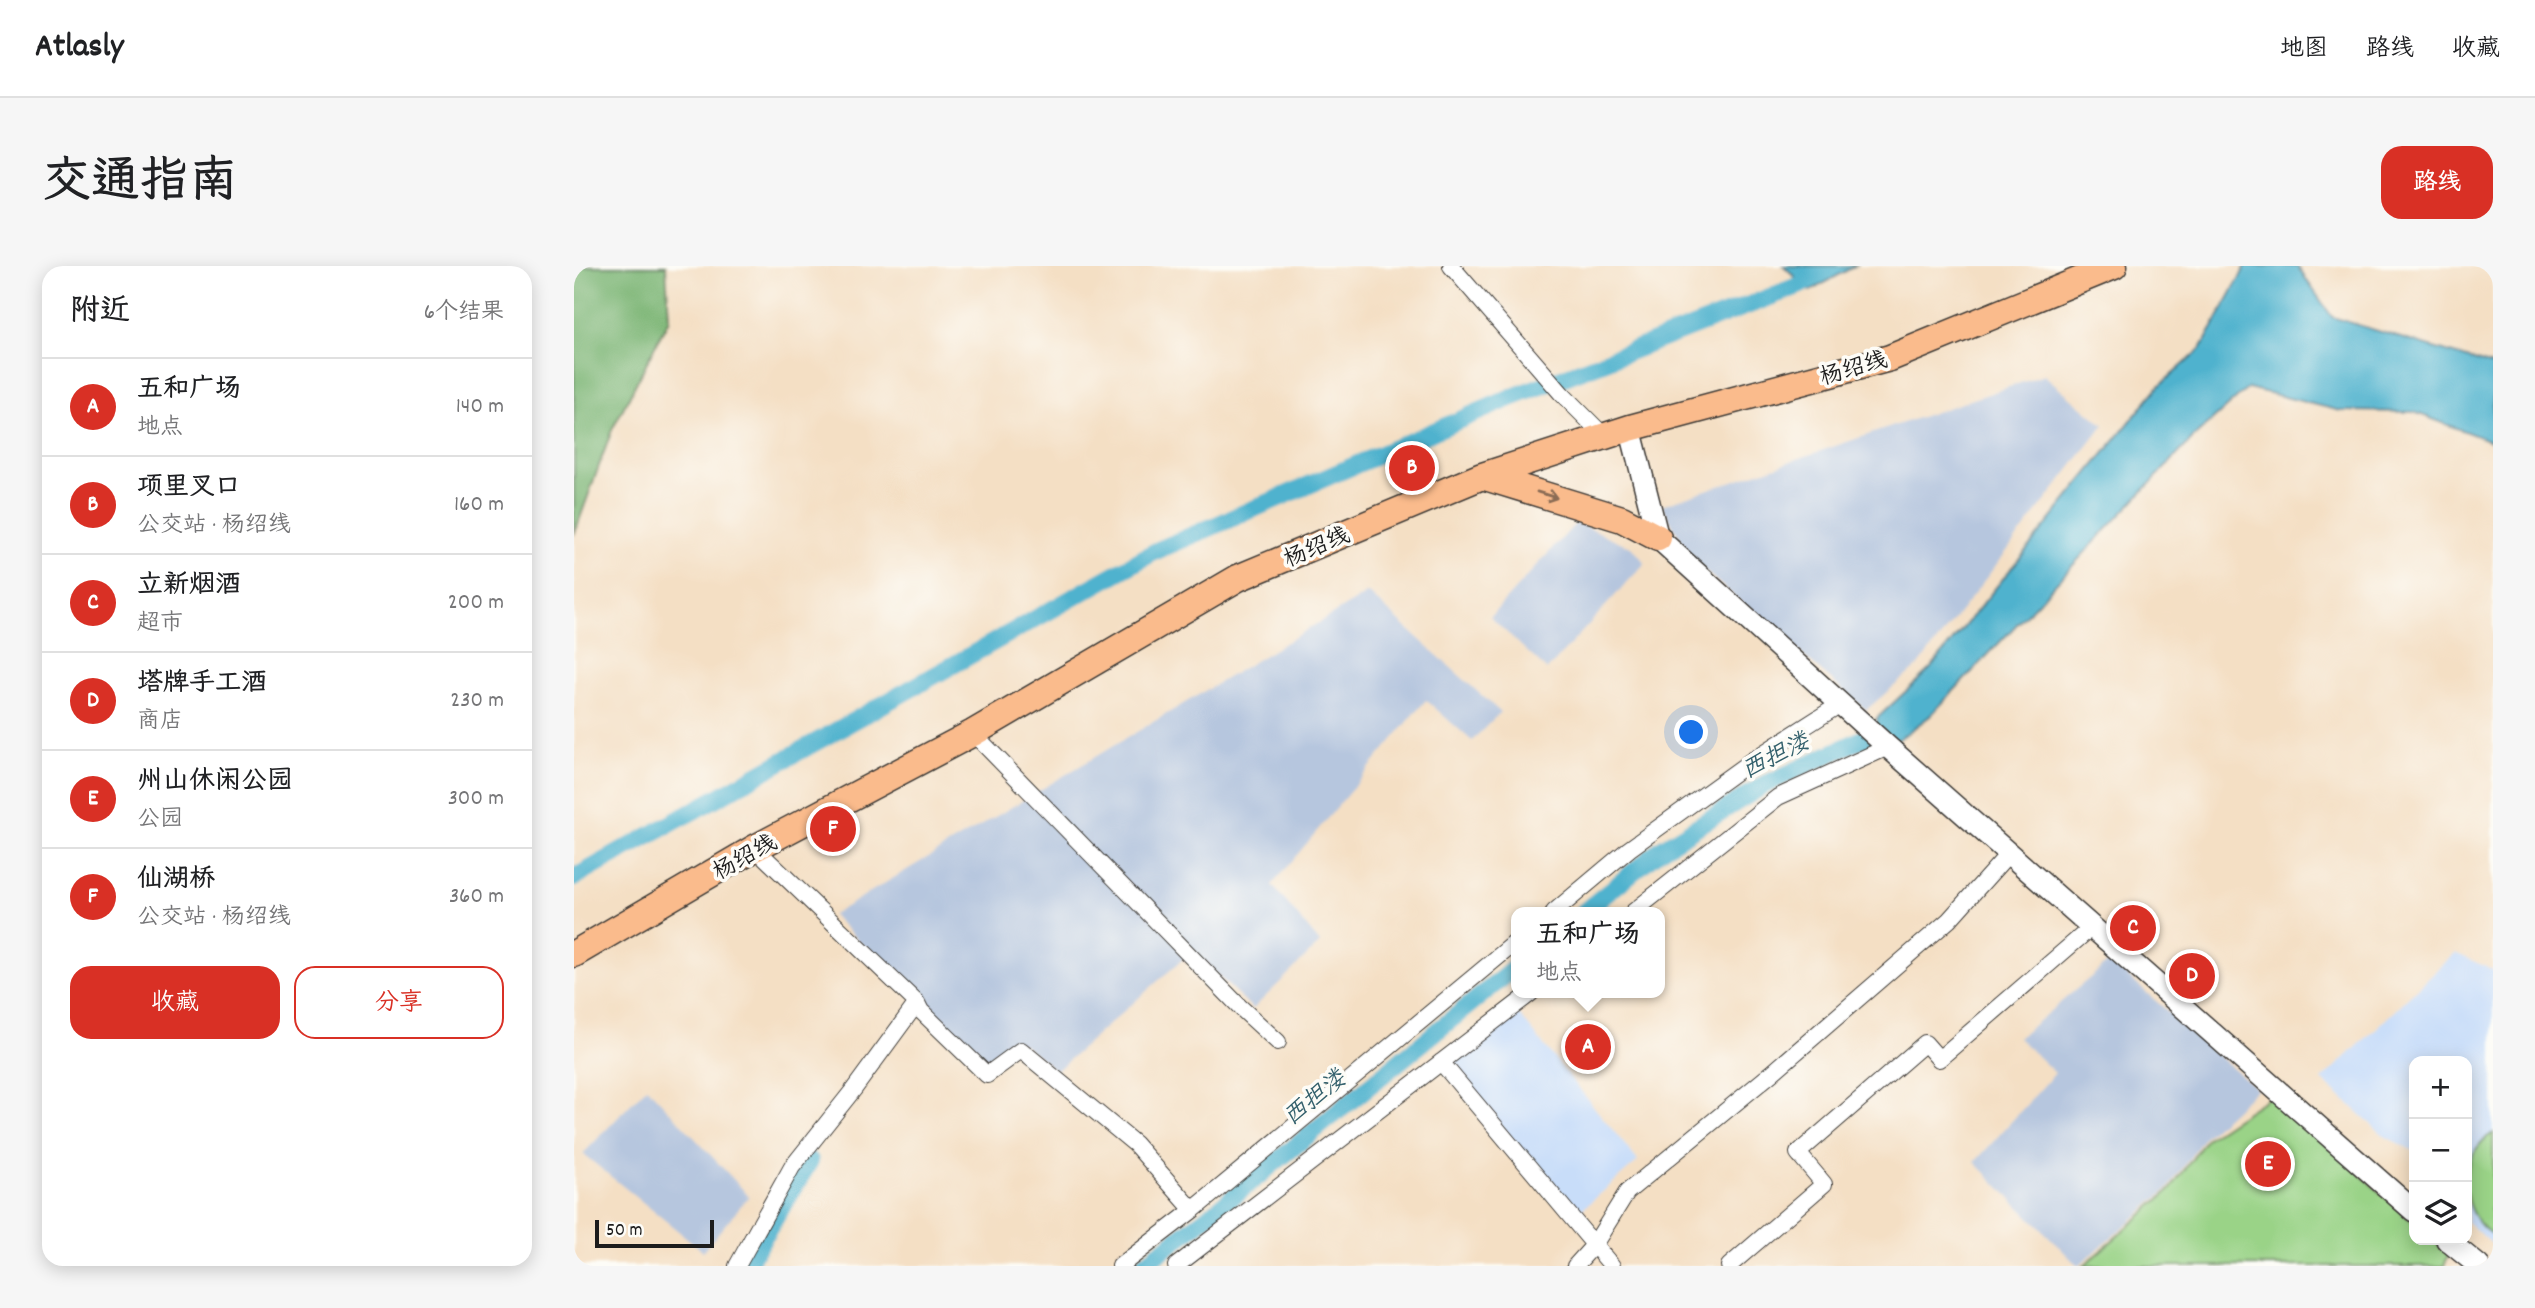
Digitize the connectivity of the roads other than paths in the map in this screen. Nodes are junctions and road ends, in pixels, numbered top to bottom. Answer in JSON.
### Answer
{"nodes":[{"id":1,"x":1451,"y":266,"type":"edge"},
{"id":2,"x":2115,"y":266,"type":"edge"},
{"id":3,"x":1617,"y":433,"type":"junction"},
{"id":4,"x":1482,"y":476,"type":"junction"},
{"id":5,"x":1658,"y":538,"type":"junction"},
{"id":6,"x":1842,"y":703,"type":"junction"},
{"id":7,"x":973,"y":733,"type":"junction"},
{"id":8,"x":1888,"y":747,"type":"junction"},
{"id":9,"x":755,"y":848,"type":"junction"},
{"id":10,"x":2010,"y":852,"type":"junction"},
{"id":11,"x":1560,"y":907,"type":"edge"},
{"id":12,"x":1639,"y":907,"type":"edge"},
{"id":13,"x":2093,"y":926,"type":"junction"},
{"id":14,"x":1511,"y":946,"type":"edge"},
{"id":15,"x":574,"y":954,"type":"edge"},
{"id":16,"x":1524,"y":998,"type":"edge"},
{"id":17,"x":916,"y":1003,"type":"junction"},
{"id":18,"x":1278,"y":1042,"type":"dead end"},
{"id":19,"x":1441,"y":1062,"type":"junction"},
{"id":20,"x":2409,"y":1207,"type":"edge"},
{"id":21,"x":1193,"y":1210,"type":"junction"},
{"id":22,"x":1594,"y":1245,"type":"junction"},
{"id":23,"x":2453,"y":1245,"type":"edge"},
{"id":24,"x":737,"y":1266,"type":"edge"},
{"id":25,"x":1120,"y":1266,"type":"edge"},
{"id":26,"x":1176,"y":1266,"type":"edge"},
{"id":27,"x":1575,"y":1266,"type":"edge"},
{"id":28,"x":1612,"y":1266,"type":"edge"},
{"id":29,"x":1729,"y":1266,"type":"edge"},
{"id":30,"x":2479,"y":1266,"type":"edge"}],
"edges":[{"from":1,"to":3,"type":"street"},
{"from":2,"to":3,"type":"main road","name":"杨绍线"},
{"from":3,"to":4,"type":"main road","name":"杨绍线"},
{"from":3,"to":5,"type":"street"},
{"from":4,"to":5,"type":"main road","one_way":true},
{"from":4,"to":7,"type":"main road","name":"杨绍线"},
{"from":5,"to":6,"type":"street"},
{"from":6,"to":8,"type":"street"},
{"from":6,"to":11,"type":"street"},
{"from":7,"to":9,"type":"main road","name":"杨绍线"},
{"from":7,"to":18,"type":"street"},
{"from":8,"to":10,"type":"street"},
{"from":8,"to":12,"type":"street"},
{"from":9,"to":15,"type":"main road","name":"杨绍线"},
{"from":9,"to":17,"type":"street"},
{"from":10,"to":13,"type":"street"},
{"from":10,"to":22,"type":"street"},
{"from":13,"to":20,"type":"street"},
{"from":13,"to":29,"type":"street"},
{"from":14,"to":21,"type":"street"},
{"from":16,"to":19,"type":"street"},
{"from":17,"to":21,"type":"street"},
{"from":17,"to":24,"type":"street"},
{"from":19,"to":22,"type":"street"},
{"from":19,"to":26,"type":"street"},
{"from":21,"to":25,"type":"street"},
{"from":22,"to":27,"type":"street"},
{"from":22,"to":28,"type":"street"},
{"from":23,"to":30,"type":"street"}]}
